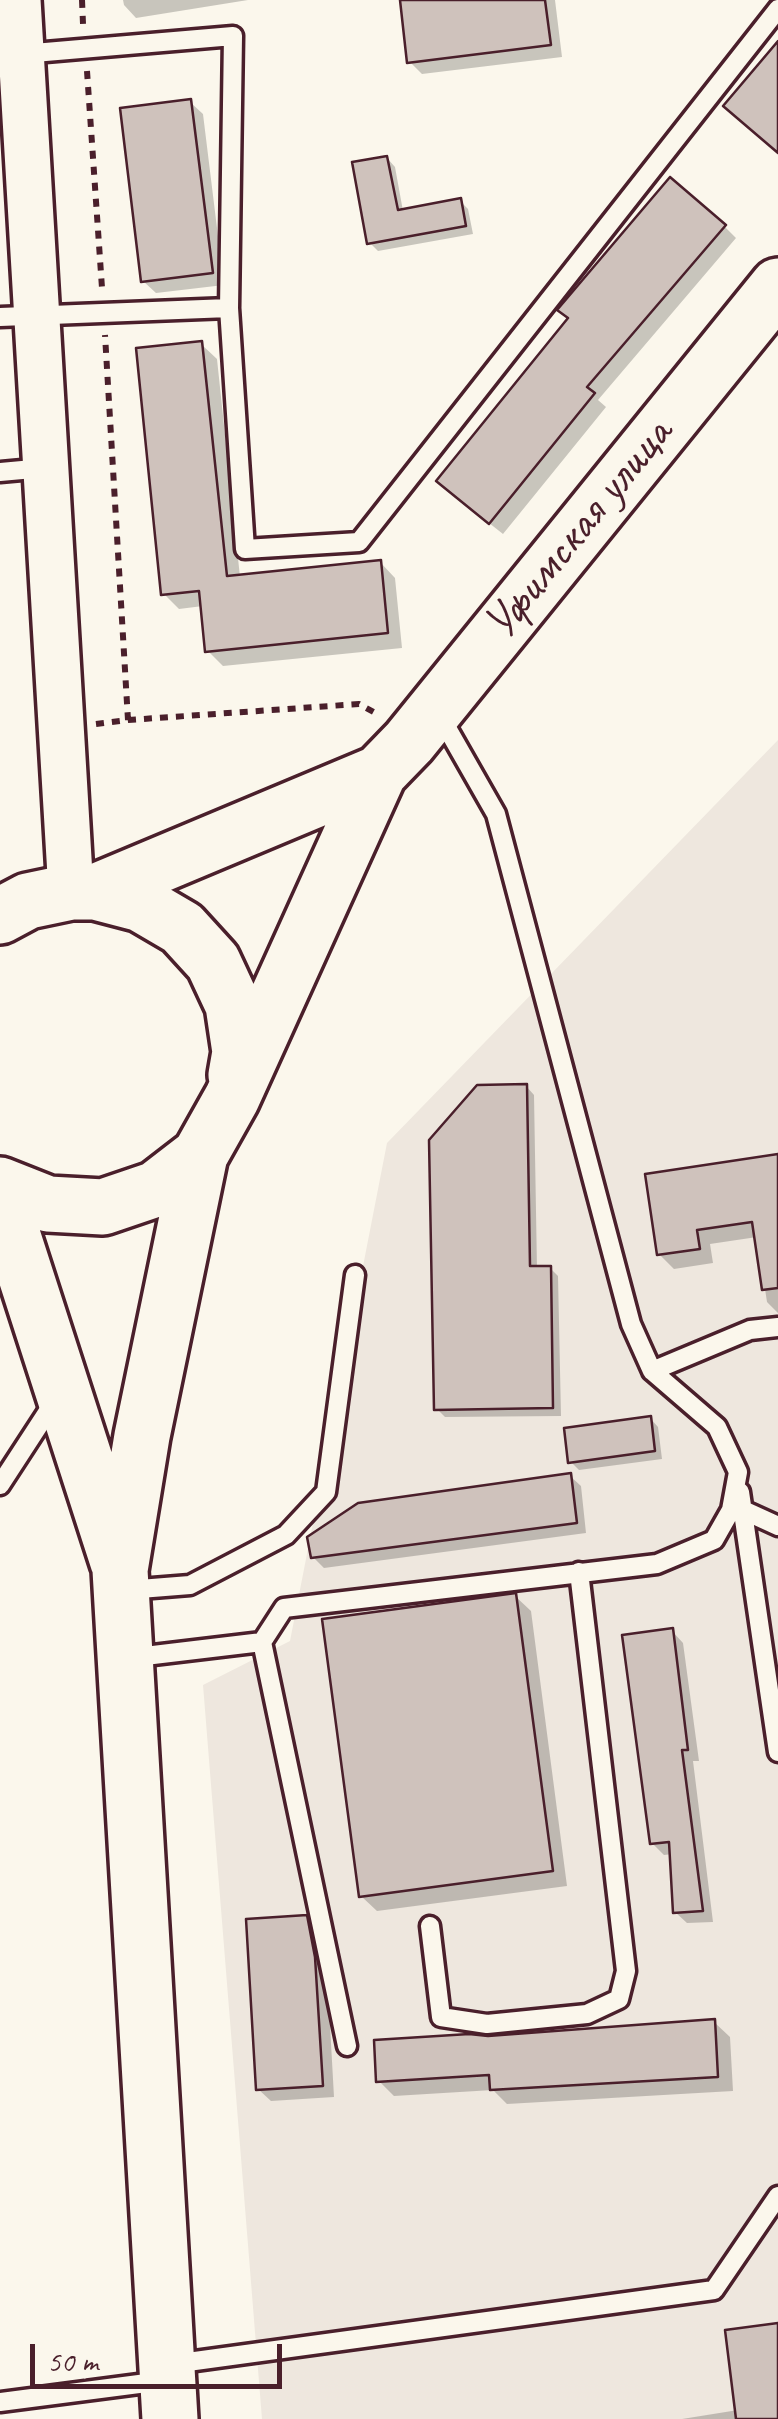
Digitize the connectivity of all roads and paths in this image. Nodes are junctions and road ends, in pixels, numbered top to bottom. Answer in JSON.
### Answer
{"nodes":[{"id":1,"x":18,"y":0,"type":"edge"},
{"id":2,"x":82,"y":0,"type":"edge"},
{"id":3,"x":778,"y":9,"type":"edge"},
{"id":4,"x":85,"y":48,"type":"junction"},
{"id":5,"x":21,"y":54,"type":"junction"},
{"id":6,"x":778,"y":286,"type":"edge"},
{"id":7,"x":230,"y":308,"type":"junction"},
{"id":8,"x":104,"y":312,"type":"junction"},
{"id":9,"x":18,"y":316,"type":"edge"},
{"id":10,"x":46,"y":468,"type":"junction"},
{"id":11,"x":0,"y":472,"type":"edge"},
{"id":12,"x":435,"y":708,"type":"junction"},
{"id":13,"x":380,"y":715,"type":"dead end"},
{"id":14,"x":128,"y":720,"type":"junction"},
{"id":15,"x":95,"y":724,"type":"dead end"},
{"id":16,"x":379,"y":773,"type":"junction"},
{"id":17,"x":39,"y":900,"type":"edge"},
{"id":18,"x":232,"y":1098,"type":"junction"},
{"id":19,"x":200,"y":1155,"type":"junction"},
{"id":20,"x":0,"y":1185,"type":"edge"},
{"id":21,"x":0,"y":1196,"type":"edge"},
{"id":22,"x":355,"y":1276,"type":"dead end"},
{"id":23,"x":778,"y":1327,"type":"edge"},
{"id":24,"x":652,"y":1372,"type":"junction"},
{"id":25,"x":62,"y":1388,"type":"junction"},
{"id":26,"x":738,"y":1472,"type":"junction"},
{"id":27,"x":0,"y":1486,"type":"edge"},
{"id":28,"x":743,"y":1510,"type":"junction"},
{"id":29,"x":778,"y":1526,"type":"edge"},
{"id":30,"x":579,"y":1572,"type":"junction"},
{"id":31,"x":121,"y":1580,"type":"junction"},
{"id":32,"x":262,"y":1642,"type":"junction"},
{"id":33,"x":126,"y":1658,"type":"junction"},
{"id":34,"x":778,"y":1752,"type":"edge"},
{"id":35,"x":430,"y":1926,"type":"dead end"},
{"id":36,"x":347,"y":2046,"type":"dead end"},
{"id":37,"x":778,"y":2196,"type":"edge"},
{"id":38,"x":172,"y":2398,"type":"edge"},
{"id":39,"x":0,"y":2402,"type":"edge"}],
"edges":[{"from":1,"to":5,"type":"street"},
{"from":2,"to":4,"type":"path"},
{"from":3,"to":7,"type":"lane"},
{"from":4,"to":5,"type":"lane"},
{"from":4,"to":7,"type":"lane"},
{"from":4,"to":8,"type":"path"},
{"from":5,"to":9,"type":"street"},
{"from":6,"to":12,"type":"main road","name":"Уфимская улица"},
{"from":7,"to":8,"type":"lane"},
{"from":8,"to":9,"type":"lane"},
{"from":8,"to":14,"type":"path"},
{"from":9,"to":10,"type":"street"},
{"from":10,"to":11,"type":"lane"},
{"from":10,"to":17,"type":"street"},
{"from":12,"to":16,"type":"main road","name":"Уфимская улица"},
{"from":12,"to":24,"type":"lane"},
{"from":13,"to":14,"type":"path"},
{"from":14,"to":15,"type":"path"},
{"from":16,"to":17,"type":"main road"},
{"from":16,"to":18,"type":"main road"},
{"from":17,"to":18,"type":"main road"},
{"from":18,"to":19,"type":"main road"},
{"from":19,"to":20,"type":"main road"},
{"from":19,"to":31,"type":"main road"},
{"from":21,"to":25,"type":"main road"},
{"from":22,"to":31,"type":"lane"},
{"from":23,"to":24,"type":"lane"},
{"from":24,"to":26,"type":"lane"},
{"from":25,"to":27,"type":"lane"},
{"from":25,"to":31,"type":"main road"},
{"from":26,"to":28,"type":"lane"},
{"from":26,"to":30,"type":"lane"},
{"from":28,"to":29,"type":"lane"},
{"from":28,"to":34,"type":"lane"},
{"from":30,"to":32,"type":"lane"},
{"from":30,"to":35,"type":"lane"},
{"from":31,"to":33,"type":"main road"},
{"from":32,"to":33,"type":"lane"},
{"from":32,"to":36,"type":"lane"},
{"from":33,"to":38,"type":"main road"},
{"from":37,"to":38,"type":"lane"},
{"from":38,"to":39,"type":"lane"}]}
